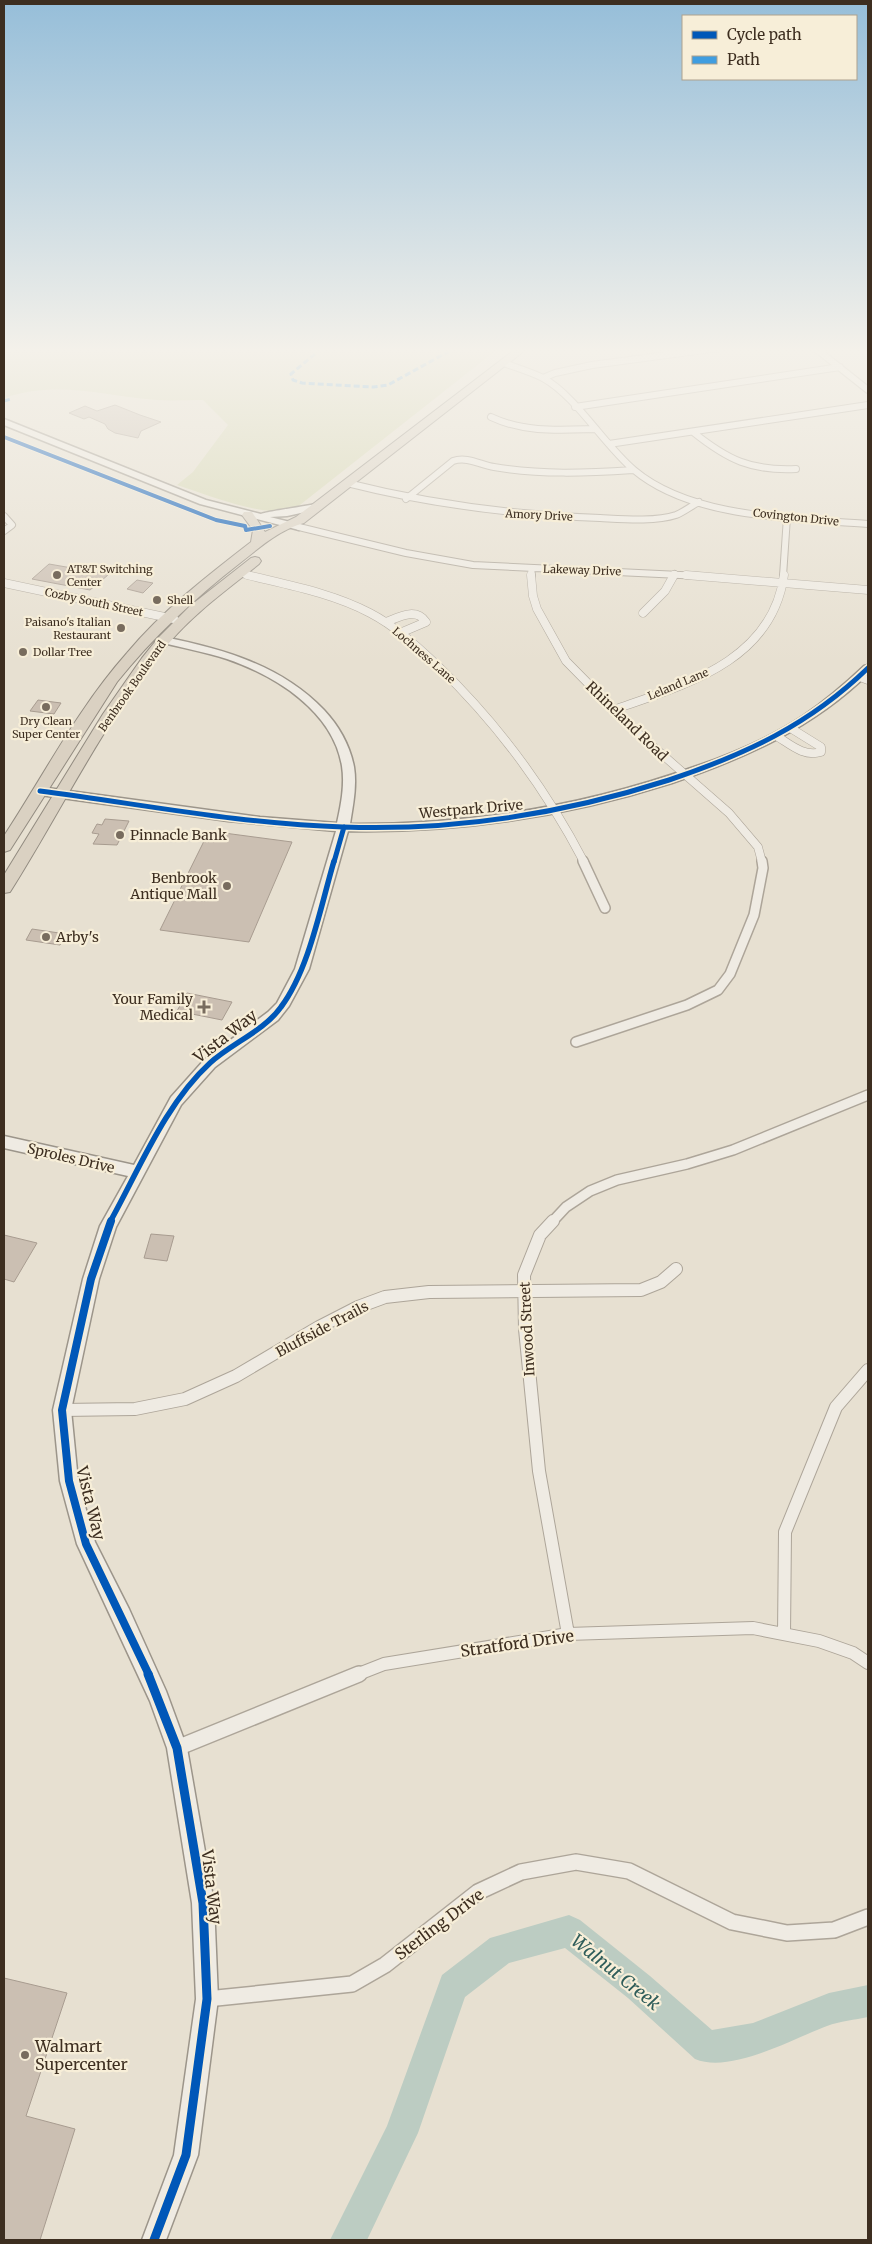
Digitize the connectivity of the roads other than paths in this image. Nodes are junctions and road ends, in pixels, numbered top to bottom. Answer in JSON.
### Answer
{"nodes":[{"id":1,"x":80,"y":453,"type":"edge"},
{"id":2,"x":387,"y":453,"type":"edge"},
{"id":3,"x":617,"y":453,"type":"edge"},
{"id":4,"x":718,"y":453,"type":"edge"},
{"id":5,"x":796,"y":469,"type":"dead end"},
{"id":6,"x":633,"y":470,"type":"junction"},
{"id":7,"x":347,"y":483,"type":"junction"},
{"id":8,"x":406,"y":499,"type":"junction"},
{"id":9,"x":700,"y":502,"type":"junction"},
{"id":10,"x":316,"y":507,"type":"junction"},
{"id":11,"x":248,"y":515,"type":"junction"},
{"id":12,"x":4,"y":516,"type":"edge"},
{"id":13,"x":787,"y":517,"type":"junction"},
{"id":14,"x":299,"y":523,"type":"junction"},
{"id":15,"x":285,"y":524,"type":"junction"},
{"id":16,"x":868,"y":524,"type":"edge"},
{"id":17,"x":4,"y":531,"type":"edge"},
{"id":18,"x":257,"y":544,"type":"junction"},
{"id":19,"x":531,"y":568,"type":"junction"},
{"id":20,"x":240,"y":574,"type":"junction"},
{"id":21,"x":675,"y":574,"type":"junction"},
{"id":22,"x":4,"y":583,"type":"edge"},
{"id":23,"x":782,"y":583,"type":"junction"},
{"id":24,"x":868,"y":590,"type":"edge"},
{"id":25,"x":643,"y":613,"type":"dead end"},
{"id":26,"x":168,"y":617,"type":"junction"},
{"id":27,"x":184,"y":620,"type":"junction"},
{"id":28,"x":386,"y":622,"type":"junction"},
{"id":29,"x":400,"y":633,"type":"junction"},
{"id":30,"x":164,"y":640,"type":"junction"},
{"id":31,"x":865,"y":675,"type":"edge"},
{"id":32,"x":613,"y":710,"type":"junction"},
{"id":33,"x":792,"y":729,"type":"junction"},
{"id":34,"x":778,"y":737,"type":"junction"},
{"id":35,"x":684,"y":775,"type":"junction"},
{"id":36,"x":40,"y":791,"type":"junction"},
{"id":37,"x":62,"y":794,"type":"junction"},
{"id":38,"x":557,"y":812,"type":"junction"},
{"id":39,"x":344,"y":827,"type":"junction"},
{"id":40,"x":4,"y":847,"type":"edge"},
{"id":41,"x":4,"y":888,"type":"edge"},
{"id":42,"x":605,"y":908,"type":"dead end"},
{"id":43,"x":576,"y":1042,"type":"dead end"},
{"id":44,"x":868,"y":1095,"type":"edge"},
{"id":45,"x":4,"y":1142,"type":"edge"},
{"id":46,"x":138,"y":1172,"type":"junction"},
{"id":47,"x":676,"y":1269,"type":"dead end"},
{"id":48,"x":524,"y":1291,"type":"junction"},
{"id":49,"x":868,"y":1370,"type":"edge"},
{"id":50,"x":62,"y":1410,"type":"junction"},
{"id":51,"x":568,"y":1634,"type":"junction"},
{"id":52,"x":784,"y":1634,"type":"junction"},
{"id":53,"x":868,"y":1663,"type":"edge"},
{"id":54,"x":177,"y":1748,"type":"junction"},
{"id":55,"x":868,"y":1917,"type":"edge"},
{"id":56,"x":207,"y":1999,"type":"junction"},
{"id":57,"x":154,"y":2240,"type":"edge"}],
"edges":[{"from":1,"to":11,"type":"street"},
{"from":2,"to":7,"type":"highway","name":"Benbrook Boulevard"},
{"from":3,"to":6,"type":"street","name":"Covington Drive"},
{"from":4,"to":5,"type":"street"},
{"from":6,"to":8,"type":"street"},
{"from":6,"to":9,"type":"street","name":"Covington Drive"},
{"from":7,"to":8,"type":"street","name":"Amory Drive"},
{"from":7,"to":10,"type":"highway","name":"Benbrook Boulevard"},
{"from":8,"to":9,"type":"street","name":"Amory Drive"},
{"from":9,"to":13,"type":"street","name":"Covington Drive"},
{"from":10,"to":11,"type":"street"},
{"from":10,"to":14,"type":"highway","name":"Benbrook Boulevard"},
{"from":11,"to":15,"type":"street"},
{"from":11,"to":18,"type":"highway"},
{"from":12,"to":17,"type":"street"},
{"from":13,"to":16,"type":"street","name":"Covington Drive"},
{"from":13,"to":23,"type":"street","name":"Leland Lane"},
{"from":14,"to":15,"type":"highway","name":"Benbrook Boulevard"},
{"from":14,"to":19,"type":"street","name":"Lakeway Drive"},
{"from":14,"to":20,"type":"highway","name":"Benbrook Boulevard"},
{"from":15,"to":18,"type":"highway","name":"Benbrook Boulevard"},
{"from":18,"to":26,"type":"highway","name":"Benbrook Boulevard"},
{"from":19,"to":21,"type":"street","name":"Lakeway Drive"},
{"from":19,"to":32,"type":"street","name":"Rhineland Road"},
{"from":20,"to":27,"type":"highway","name":"Benbrook Boulevard"},
{"from":20,"to":28,"type":"street","name":"Lochness Lane"},
{"from":21,"to":23,"type":"street","name":"Lakeway Drive"},
{"from":21,"to":25,"type":"street"},
{"from":22,"to":26,"type":"street","name":"Cozby South Street"},
{"from":23,"to":24,"type":"street","name":"Lakeway Drive"},
{"from":23,"to":32,"type":"street","name":"Leland Lane"},
{"from":26,"to":27,"type":"street","name":"Cozby South Street"},
{"from":26,"to":36,"type":"highway","name":"Benbrook Boulevard"},
{"from":27,"to":30,"type":"highway","name":"Benbrook Boulevard"},
{"from":28,"to":29,"type":"street","name":"Lochness Lane"},
{"from":28,"to":29,"type":"street"},
{"from":29,"to":38,"type":"street","name":"Lochness Lane"},
{"from":30,"to":37,"type":"highway","name":"Benbrook Boulevard"},
{"from":30,"to":39,"type":"street","name":"Vista Way"},
{"from":31,"to":33,"type":"street","name":"Westpark Drive"},
{"from":32,"to":35,"type":"street","name":"Rhineland Road"},
{"from":33,"to":34,"type":"street","name":"Westpark Drive"},
{"from":33,"to":34,"type":"street"},
{"from":34,"to":35,"type":"street","name":"Westpark Drive"},
{"from":35,"to":38,"type":"street","name":"Westpark Drive"},
{"from":35,"to":43,"type":"street","name":"Rhineland Road"},
{"from":36,"to":37,"type":"street","name":"Westpark Drive"},
{"from":36,"to":40,"type":"highway","name":"Benbrook Boulevard"},
{"from":37,"to":39,"type":"street","name":"Westpark Drive"},
{"from":37,"to":41,"type":"highway","name":"Benbrook Boulevard"},
{"from":38,"to":39,"type":"street","name":"Westpark Drive"},
{"from":38,"to":42,"type":"street","name":"Lochness Lane"},
{"from":39,"to":46,"type":"street","name":"Vista Way"},
{"from":44,"to":48,"type":"street","name":"Inwood Street"},
{"from":45,"to":46,"type":"street","name":"Sproles Drive"},
{"from":46,"to":50,"type":"street","name":"Vista Way"},
{"from":47,"to":48,"type":"street","name":"Bluffside Trails"},
{"from":48,"to":50,"type":"street","name":"Bluffside Trails"},
{"from":48,"to":51,"type":"street","name":"Inwood Street"},
{"from":49,"to":52,"type":"street"},
{"from":50,"to":54,"type":"street","name":"Vista Way"},
{"from":51,"to":52,"type":"street","name":"Stratford Drive"},
{"from":51,"to":54,"type":"street","name":"Stratford Drive"},
{"from":52,"to":53,"type":"street","name":"Stratford Drive"},
{"from":54,"to":56,"type":"street","name":"Vista Way"},
{"from":55,"to":56,"type":"street","name":"Sterling Drive"},
{"from":56,"to":57,"type":"street","name":"Vista Way"}]}
